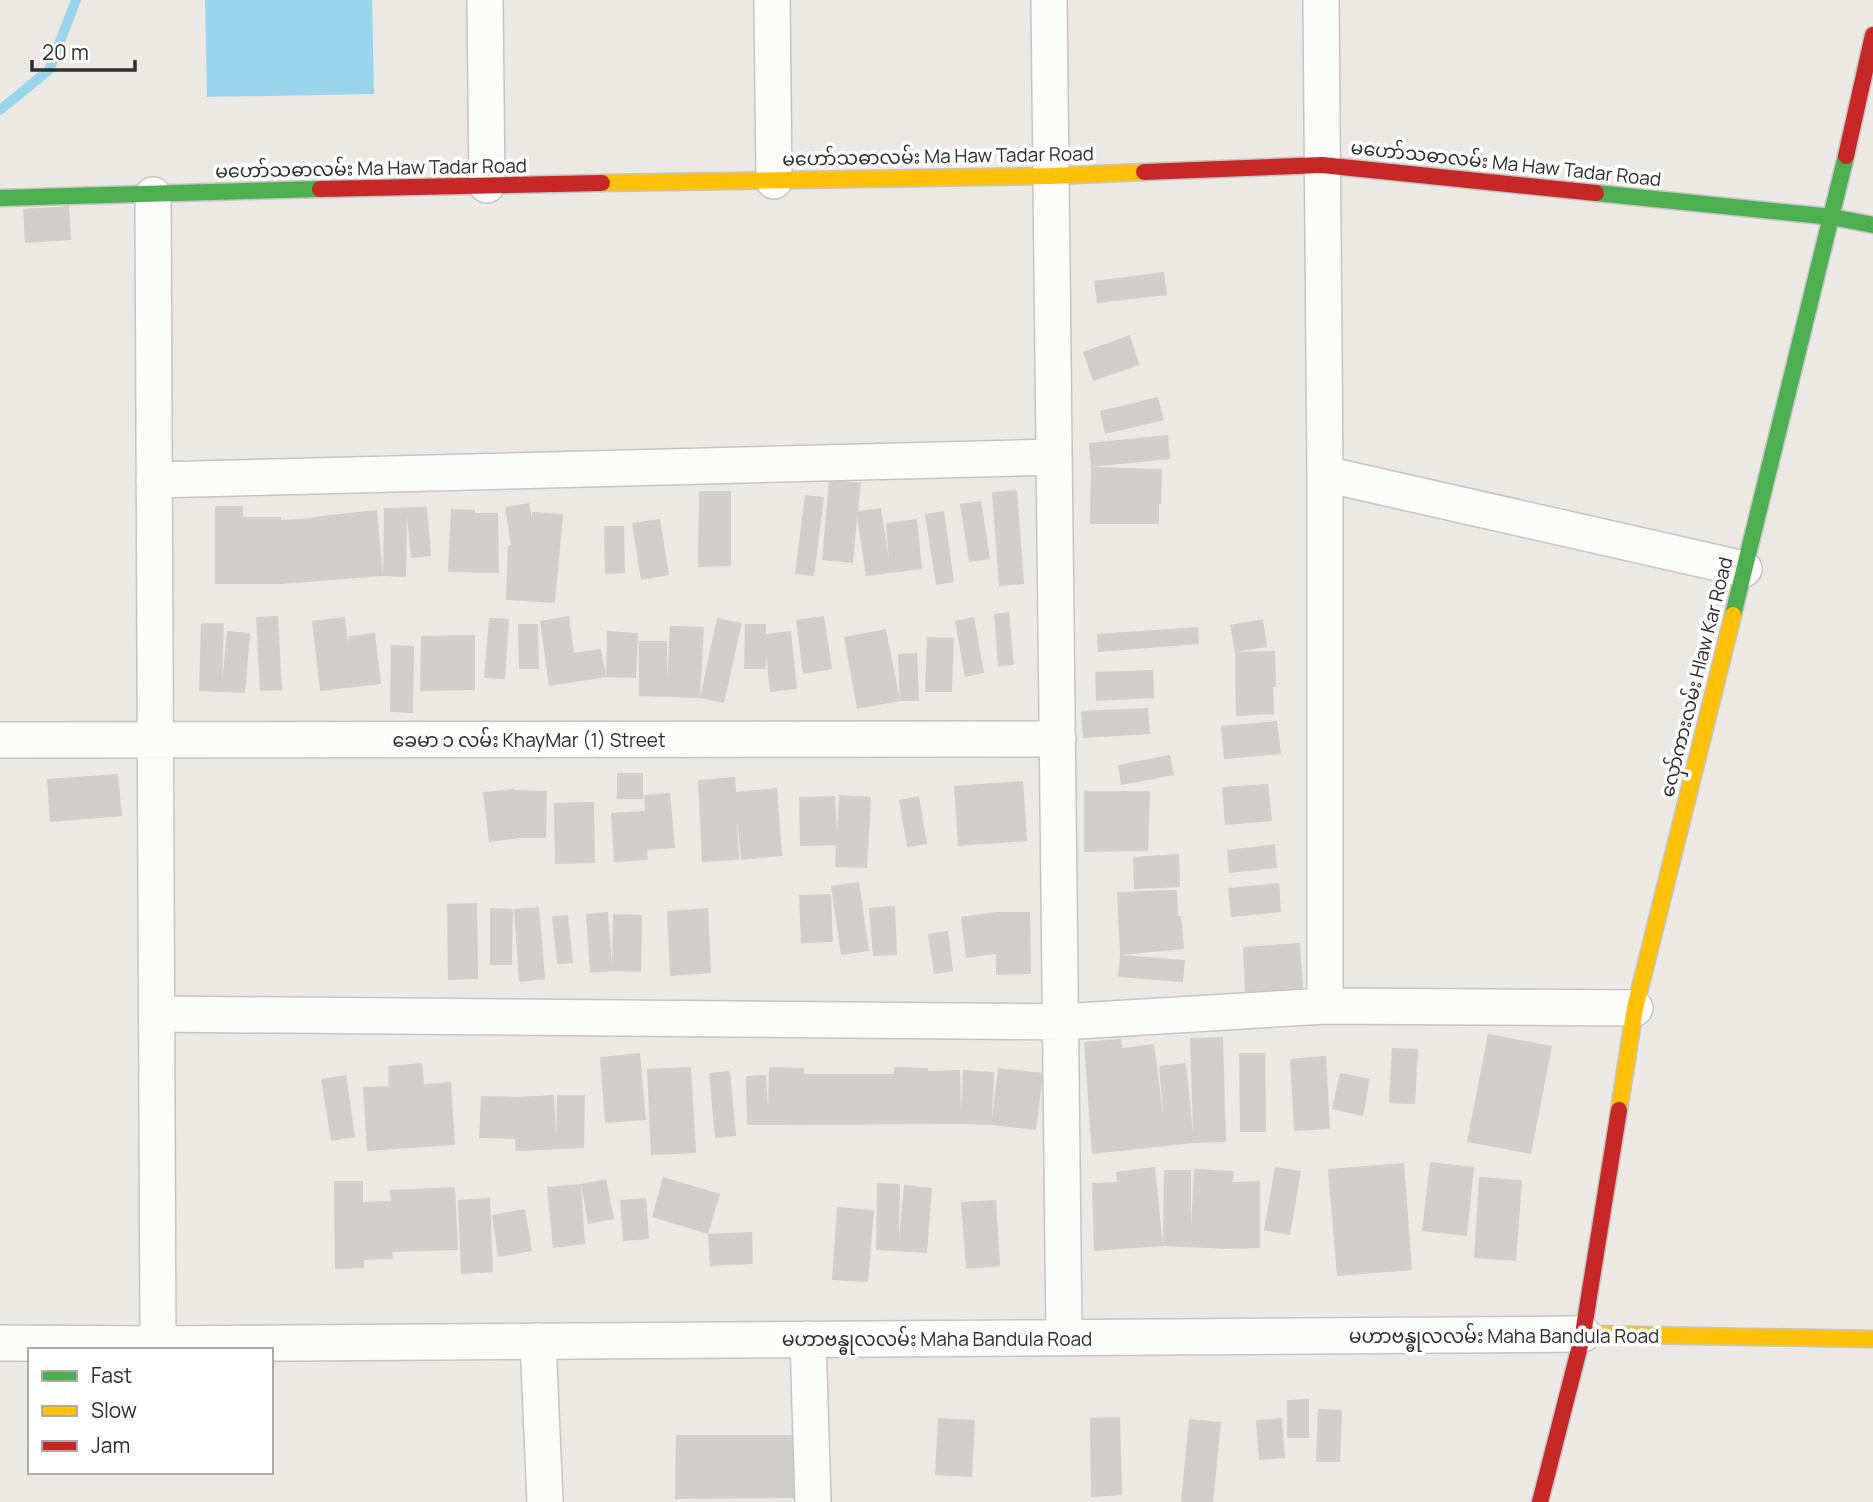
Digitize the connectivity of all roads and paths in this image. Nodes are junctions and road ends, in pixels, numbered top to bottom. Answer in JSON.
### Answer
{"nodes":[{"id":1,"x":485,"y":0,"type":"edge"},
{"id":2,"x":772,"y":0,"type":"edge"},
{"id":3,"x":1049,"y":0,"type":"edge"},
{"id":4,"x":1321,"y":0,"type":"edge"},
{"id":5,"x":1873,"y":35,"type":"edge"},
{"id":6,"x":1322,"y":165,"type":"junction"},
{"id":7,"x":1051,"y":176,"type":"junction"},
{"id":8,"x":774,"y":181,"type":"junction"},
{"id":9,"x":488,"y":185,"type":"junction"},
{"id":10,"x":153,"y":195,"type":"junction"},
{"id":11,"x":0,"y":198,"type":"edge"},
{"id":12,"x":1832,"y":217,"type":"junction"},
{"id":13,"x":1873,"y":225,"type":"edge"},
{"id":14,"x":1054,"y":457,"type":"junction"},
{"id":15,"x":1325,"y":474,"type":"junction"},
{"id":16,"x":154,"y":480,"type":"junction"},
{"id":17,"x":1744,"y":569,"type":"junction"},
{"id":18,"x":1058,"y":739,"type":"junction"},
{"id":19,"x":0,"y":740,"type":"edge"},
{"id":20,"x":155,"y":740,"type":"junction"},
{"id":21,"x":1325,"y":1006,"type":"junction"},
{"id":22,"x":1635,"y":1009,"type":"junction"},
{"id":23,"x":157,"y":1014,"type":"junction"},
{"id":24,"x":1061,"y":1023,"type":"junction"},
{"id":25,"x":1583,"y":1335,"type":"junction"},
{"id":26,"x":1065,"y":1338,"type":"junction"},
{"id":27,"x":808,"y":1339,"type":"junction"},
{"id":28,"x":1873,"y":1339,"type":"edge"},
{"id":29,"x":538,"y":1342,"type":"junction"},
{"id":30,"x":0,"y":1343,"type":"edge"},
{"id":31,"x":158,"y":1344,"type":"junction"},
{"id":32,"x":545,"y":1502,"type":"edge"},
{"id":33,"x":813,"y":1502,"type":"edge"},
{"id":34,"x":1540,"y":1502,"type":"edge"}],
"edges":[{"from":1,"to":9,"type":"street"},
{"from":2,"to":8,"type":"street"},
{"from":3,"to":7,"type":"street"},
{"from":4,"to":6,"type":"street"},
{"from":5,"to":12,"type":"street","name":"လှော်ကားလမ်း Hlaw Kar Road"},
{"from":6,"to":7,"type":"street","name":"မဟော်သဓာလမ်း Ma Haw Tadar Road"},
{"from":6,"to":12,"type":"street","name":"မဟော်သဓာလမ်း Ma Haw Tadar Road"},
{"from":6,"to":15,"type":"street"},
{"from":7,"to":8,"type":"street","name":"မဟော်သဓာလမ်း Ma Haw Tadar Road"},
{"from":7,"to":14,"type":"street"},
{"from":8,"to":9,"type":"street","name":"မဟော်သဓာလမ်း Ma Haw Tadar Road"},
{"from":9,"to":10,"type":"street","name":"မဟော်သဓာလမ်း Ma Haw Tadar Road"},
{"from":10,"to":11,"type":"street","name":"မဟော်သဓာလမ်း Ma Haw Tadar Road"},
{"from":10,"to":16,"type":"street"},
{"from":12,"to":13,"type":"street","name":"မဟော်သဓာလမ်း Ma Haw Tadar Road"},
{"from":12,"to":17,"type":"street","name":"လှော်ကားလမ်း Hlaw Kar Road"},
{"from":14,"to":16,"type":"street"},
{"from":14,"to":18,"type":"street"},
{"from":15,"to":17,"type":"street"},
{"from":15,"to":21,"type":"street"},
{"from":16,"to":20,"type":"street"},
{"from":17,"to":22,"type":"street","name":"လှော်ကားလမ်း Hlaw Kar Road"},
{"from":18,"to":20,"type":"street","name":"ခေမာ ၁ လမ်း KhayMar (1) Street"},
{"from":18,"to":24,"type":"street"},
{"from":19,"to":20,"type":"street","name":"ခေမာ ၁ လမ်း KhayMar (1) Street"},
{"from":20,"to":23,"type":"street"},
{"from":21,"to":22,"type":"street"},
{"from":21,"to":24,"type":"street"},
{"from":22,"to":25,"type":"street","name":"လှော်ကားလမ်း Hlaw Kar Road"},
{"from":23,"to":24,"type":"street"},
{"from":23,"to":31,"type":"street"},
{"from":24,"to":26,"type":"street"},
{"from":25,"to":26,"type":"street","name":"မဟာဗန္ဓုလလမ်း Maha Bandula Road"},
{"from":25,"to":28,"type":"street","name":"မဟာဗန္ဓုလလမ်း Maha Bandula Road"},
{"from":25,"to":34,"type":"street","name":"လှော်ကားလမ်း Hlaw Kar Road"},
{"from":26,"to":27,"type":"street","name":"မဟာဗန္ဓုလလမ်း Maha Bandula Road"},
{"from":27,"to":29,"type":"street","name":"မဟာဗန္ဓုလလမ်း Maha Bandula Road"},
{"from":27,"to":33,"type":"street"},
{"from":29,"to":31,"type":"street","name":"မဟာဗန္ဓုလလမ်း Maha Bandula Road"},
{"from":29,"to":32,"type":"street"},
{"from":30,"to":31,"type":"street","name":"မဟာဗန္ဓုလလမ်း Maha Bandula Road"}]}
